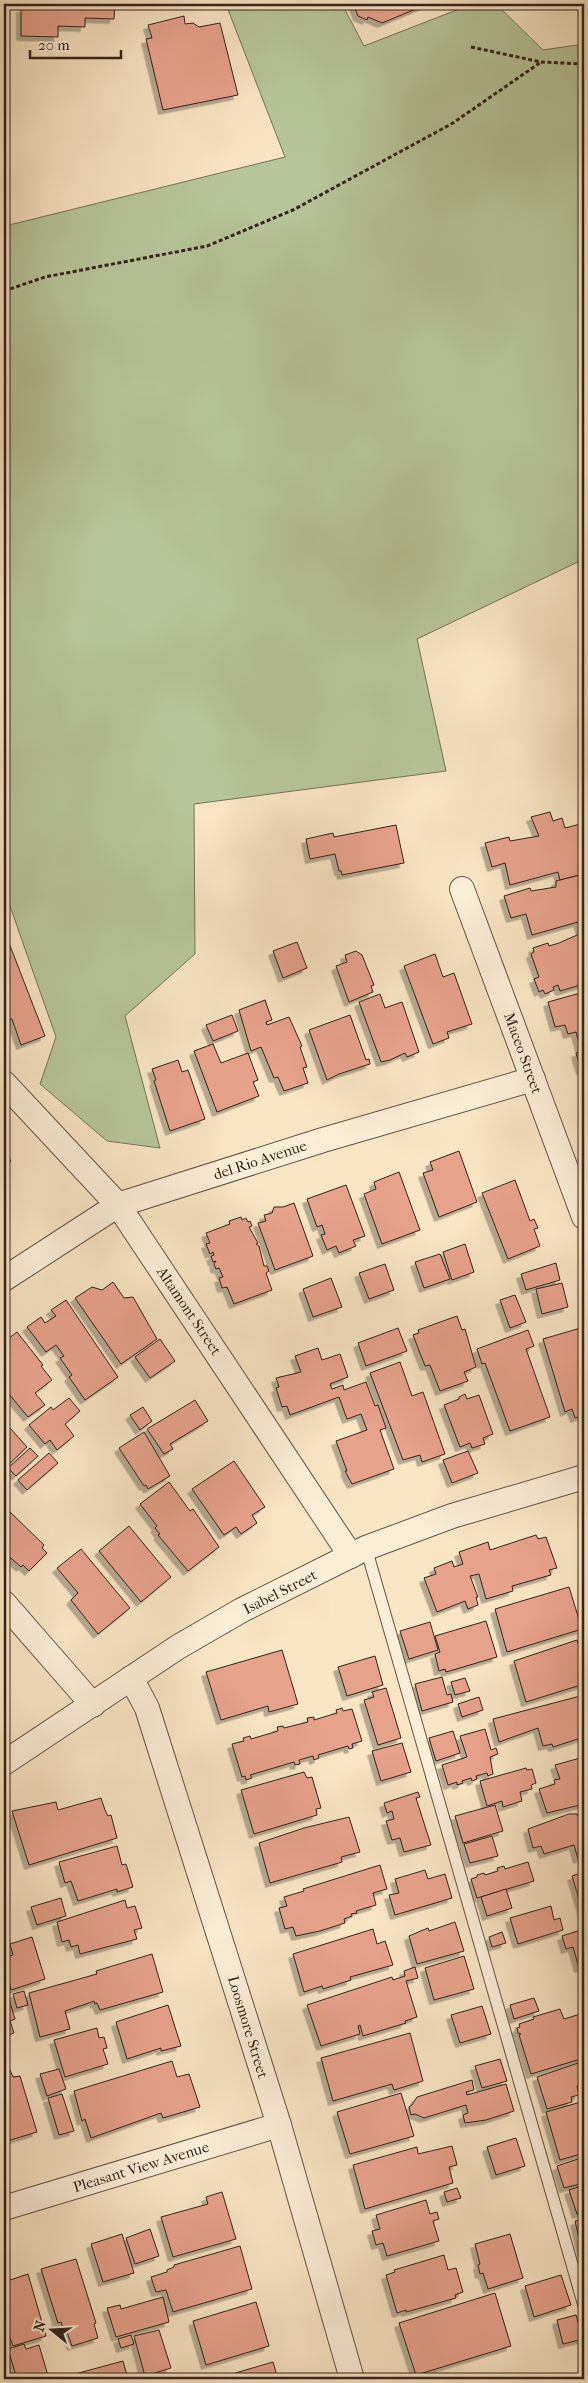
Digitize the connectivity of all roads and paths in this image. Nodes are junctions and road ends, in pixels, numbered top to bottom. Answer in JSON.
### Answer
{"nodes":[{"id":1,"x":470,"y":47,"type":"dead end"},
{"id":2,"x":541,"y":62,"type":"junction"},
{"id":3,"x":584,"y":64,"type":"edge"},
{"id":4,"x":4,"y":292,"type":"edge"},
{"id":5,"x":462,"y":889,"type":"dead end"},
{"id":6,"x":533,"y":1079,"type":"junction"},
{"id":7,"x":4,"y":1083,"type":"edge"},
{"id":8,"x":118,"y":1205,"type":"junction"},
{"id":9,"x":584,"y":1217,"type":"edge"},
{"id":10,"x":4,"y":1279,"type":"edge"},
{"id":11,"x":584,"y":1477,"type":"edge"},
{"id":12,"x":359,"y":1552,"type":"junction"},
{"id":13,"x":4,"y":1604,"type":"edge"},
{"id":14,"x":131,"y":1678,"type":"junction"},
{"id":15,"x":93,"y":1705,"type":"junction"},
{"id":16,"x":4,"y":1763,"type":"edge"},
{"id":17,"x":278,"y":2125,"type":"junction"},
{"id":18,"x":4,"y":2208,"type":"edge"},
{"id":19,"x":584,"y":2306,"type":"edge"},
{"id":20,"x":352,"y":2379,"type":"edge"}],
"edges":[{"from":1,"to":2,"type":"path"},
{"from":2,"to":3,"type":"path"},
{"from":2,"to":4,"type":"path"},
{"from":5,"to":6,"type":"street","name":"Maceo Street"},
{"from":6,"to":8,"type":"street","name":"del Rio Avenue"},
{"from":6,"to":9,"type":"street","name":"Maceo Street"},
{"from":7,"to":8,"type":"street","name":"Altamont Street"},
{"from":8,"to":10,"type":"street","name":"del Rio Avenue"},
{"from":8,"to":12,"type":"street","name":"Altamont Street"},
{"from":11,"to":12,"type":"street","name":"Isabel Street"},
{"from":12,"to":14,"type":"street","name":"Isabel Street"},
{"from":12,"to":19,"type":"lane"},
{"from":13,"to":15,"type":"street"},
{"from":14,"to":15,"type":"street","name":"Isabel Street"},
{"from":14,"to":17,"type":"street","name":"Loosmore Street"},
{"from":15,"to":16,"type":"street","name":"Isabel Street"},
{"from":17,"to":18,"type":"street","name":"Pleasant View Avenue"},
{"from":17,"to":20,"type":"street","name":"Loosmore Street"}]}
